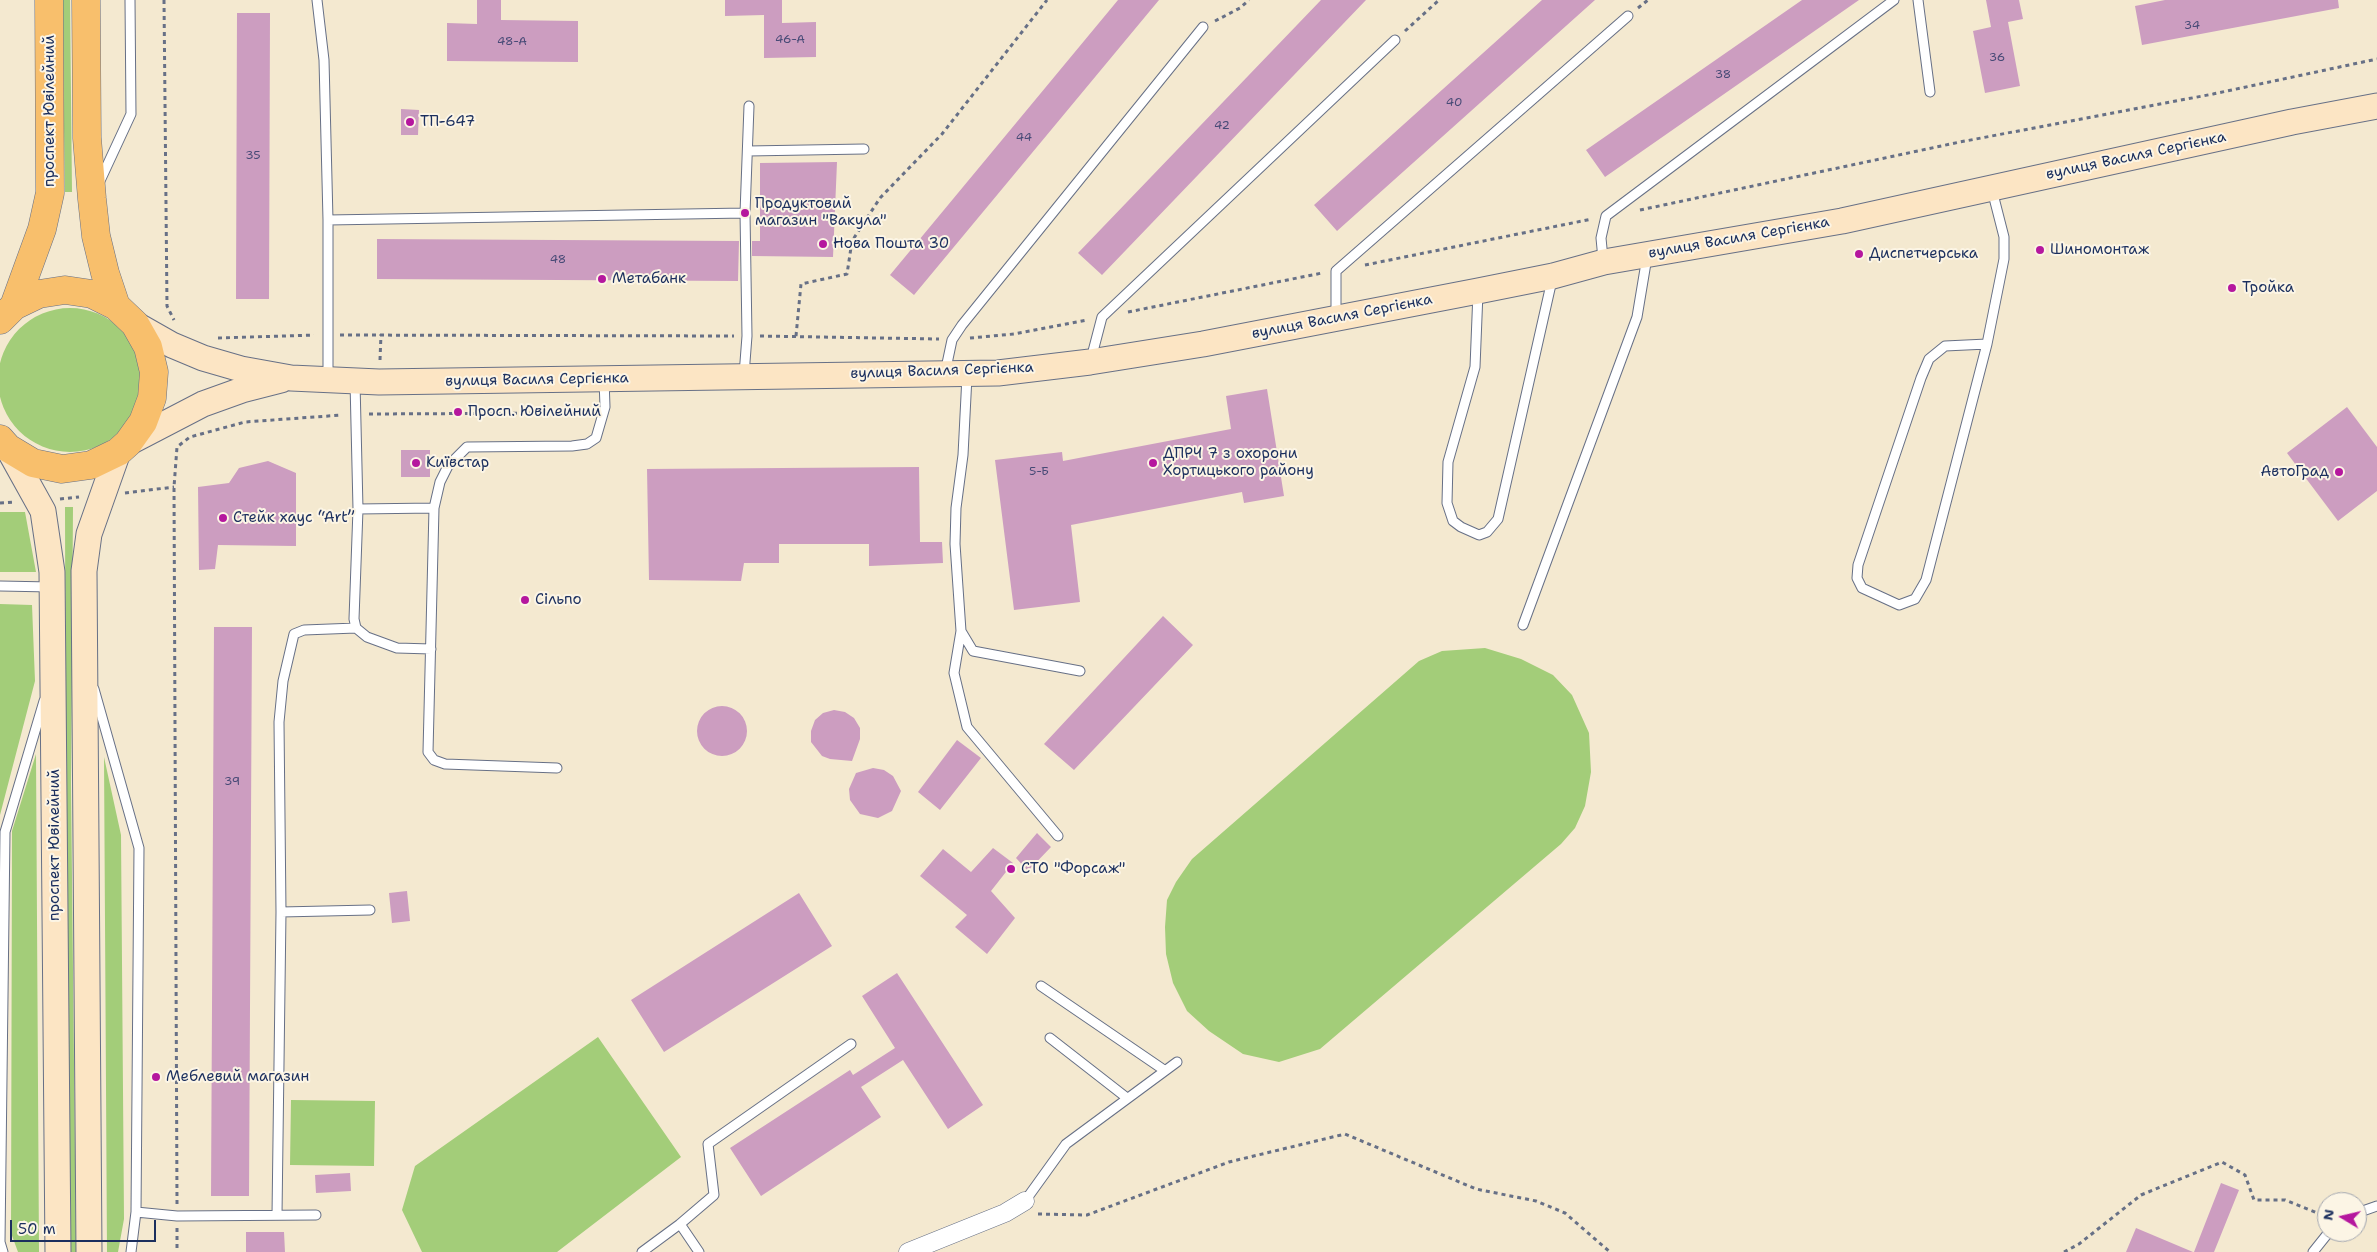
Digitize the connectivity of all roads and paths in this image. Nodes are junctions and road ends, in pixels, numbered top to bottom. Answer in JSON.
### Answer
{"nodes":[{"id":1,"x":49,"y":0,"type":"edge"},
{"id":2,"x":86,"y":0,"type":"edge"},
{"id":3,"x":130,"y":0,"type":"edge"},
{"id":4,"x":164,"y":0,"type":"edge"},
{"id":5,"x":317,"y":0,"type":"edge"},
{"id":6,"x":1047,"y":0,"type":"edge"},
{"id":7,"x":1249,"y":0,"type":"edge"},
{"id":8,"x":1439,"y":0,"type":"edge"},
{"id":9,"x":1894,"y":0,"type":"edge"},
{"id":10,"x":1918,"y":0,"type":"edge"},
{"id":11,"x":1628,"y":16,"type":"dead end"},
{"id":12,"x":1203,"y":27,"type":"joint"},
{"id":13,"x":1396,"y":40,"type":"joint"},
{"id":14,"x":2377,"y":59,"type":"edge"},
{"id":15,"x":1930,"y":92,"type":"dead end"},
{"id":16,"x":749,"y":106,"type":"dead end"},
{"id":17,"x":2377,"y":106,"type":"edge"},
{"id":18,"x":864,"y":149,"type":"dead end"},
{"id":19,"x":748,"y":151,"type":"junction"},
{"id":20,"x":1991,"y":188,"type":"junction"},
{"id":21,"x":92,"y":199,"type":"junction"},
{"id":22,"x":745,"y":213,"type":"junction"},
{"id":23,"x":1606,"y":216,"type":"junction"},
{"id":24,"x":328,"y":220,"type":"junction"},
{"id":25,"x":1648,"y":254,"type":"junction"},
{"id":26,"x":1604,"y":262,"type":"junction"},
{"id":27,"x":1336,"y":271,"type":"junction"},
{"id":28,"x":1553,"y":276,"type":"junction"},
{"id":29,"x":1478,"y":291,"type":"junction"},
{"id":30,"x":116,"y":306,"type":"junction"},
{"id":31,"x":7,"y":313,"type":"edge"},
{"id":32,"x":1102,"y":317,"type":"junction"},
{"id":33,"x":1336,"y":317,"type":"junction"},
{"id":34,"x":176,"y":323,"type":"dead end"},
{"id":35,"x":135,"y":324,"type":"junction"},
{"id":36,"x":327,"y":335,"type":"junction"},
{"id":37,"x":747,"y":336,"type":"junction"},
{"id":38,"x":796,"y":336,"type":"junction"},
{"id":39,"x":216,"y":338,"type":"dead end"},
{"id":40,"x":952,"y":340,"type":"junction"},
{"id":41,"x":1987,"y":344,"type":"junction"},
{"id":42,"x":1090,"y":362,"type":"junction"},
{"id":43,"x":956,"y":373,"type":"junction"},
{"id":44,"x":744,"y":377,"type":"junction"},
{"id":45,"x":291,"y":378,"type":"junction"},
{"id":46,"x":328,"y":379,"type":"junction"},
{"id":47,"x":604,"y":379,"type":"junction"},
{"id":48,"x":355,"y":381,"type":"junction"},
{"id":49,"x":355,"y":414,"type":"junction"},
{"id":50,"x":578,"y":414,"type":"dead end"},
{"id":51,"x":4,"y":443,"type":"edge"},
{"id":52,"x":123,"y":447,"type":"junction"},
{"id":53,"x":434,"y":508,"type":"junction"},
{"id":54,"x":358,"y":509,"type":"junction"},
{"id":55,"x":0,"y":586,"type":"edge"},
{"id":56,"x":52,"y":587,"type":"junction"},
{"id":57,"x":1523,"y":625,"type":"dead end"},
{"id":58,"x":356,"y":628,"type":"junction"},
{"id":59,"x":961,"y":631,"type":"junction"},
{"id":60,"x":431,"y":648,"type":"junction"},
{"id":61,"x":84,"y":653,"type":"junction"},
{"id":62,"x":53,"y":670,"type":"junction"},
{"id":63,"x":1080,"y":671,"type":"dead end"},
{"id":64,"x":557,"y":768,"type":"dead end"},
{"id":65,"x":1058,"y":836,"type":"dead end"},
{"id":66,"x":370,"y":910,"type":"dead end"},
{"id":67,"x":281,"y":912,"type":"junction"},
{"id":68,"x":1042,"y":986,"type":"dead end"},
{"id":69,"x":1050,"y":1038,"type":"dead end"},
{"id":70,"x":851,"y":1044,"type":"dead end"},
{"id":71,"x":1177,"y":1062,"type":"dead end"},
{"id":72,"x":1164,"y":1070,"type":"junction"},
{"id":73,"x":1127,"y":1098,"type":"junction"},
{"id":74,"x":1025,"y":1201,"type":"joint"},
{"id":75,"x":136,"y":1212,"type":"junction"},
{"id":76,"x":1005,"y":1213,"type":"junction"},
{"id":77,"x":2317,"y":1213,"type":"edge"},
{"id":78,"x":316,"y":1214,"type":"dead end"},
{"id":79,"x":277,"y":1215,"type":"junction"},
{"id":80,"x":176,"y":1216,"type":"junction"},
{"id":81,"x":680,"y":1224,"type":"junction"},
{"id":82,"x":2321,"y":1242,"type":"edge"},
{"id":83,"x":3,"y":1252,"type":"edge"},
{"id":84,"x":58,"y":1252,"type":"edge"},
{"id":85,"x":90,"y":1252,"type":"edge"},
{"id":86,"x":131,"y":1252,"type":"edge"},
{"id":87,"x":177,"y":1252,"type":"edge"},
{"id":88,"x":642,"y":1252,"type":"edge"},
{"id":89,"x":699,"y":1252,"type":"edge"},
{"id":90,"x":908,"y":1252,"type":"edge"},
{"id":91,"x":1610,"y":1252,"type":"edge"},
{"id":92,"x":2064,"y":1252,"type":"edge"},
{"id":93,"x":2313,"y":1252,"type":"edge"}],
"edges":[{"from":1,"to":31,"type":"main road","name":"проспект Ювілейний"},
{"from":2,"to":21,"type":"main road"},
{"from":3,"to":21,"type":"lane"},
{"from":4,"to":34,"type":"path"},
{"from":5,"to":24,"type":"lane"},
{"from":6,"to":38,"type":"path"},
{"from":7,"to":12,"type":"path"},
{"from":8,"to":13,"type":"path"},
{"from":9,"to":23,"type":"lane"},
{"from":10,"to":15,"type":"lane"},
{"from":11,"to":27,"type":"lane"},
{"from":12,"to":40,"type":"lane"},
{"from":13,"to":32,"type":"lane"},
{"from":14,"to":23,"type":"path"},
{"from":16,"to":19,"type":"lane"},
{"from":17,"to":20,"type":"main road","name":"вулиця Василя Сергієнка"},
{"from":18,"to":19,"type":"lane"},
{"from":19,"to":22,"type":"lane"},
{"from":20,"to":25,"type":"main road","name":"вулиця Василя Сергієнка"},
{"from":20,"to":41,"type":"lane"},
{"from":21,"to":30,"type":"main road"},
{"from":22,"to":24,"type":"lane"},
{"from":22,"to":37,"type":"lane"},
{"from":23,"to":26,"type":"lane"},
{"from":23,"to":27,"type":"path"},
{"from":24,"to":36,"type":"lane"},
{"from":25,"to":26,"type":"main road","name":"вулиця Василя Сергієнка"},
{"from":25,"to":57,"type":"lane"},
{"from":26,"to":28,"type":"main road","name":"вулиця Василя Сергієнка"},
{"from":27,"to":32,"type":"path"},
{"from":27,"to":33,"type":"lane"},
{"from":28,"to":29,"type":"main road","name":"вулиця Василя Сергієнка"},
{"from":28,"to":29,"type":"lane"},
{"from":29,"to":33,"type":"main road","name":"вулиця Василя Сергієнка"},
{"from":30,"to":31,"type":"main road"},
{"from":30,"to":35,"type":"main road"},
{"from":32,"to":40,"type":"path"},
{"from":32,"to":42,"type":"lane"},
{"from":33,"to":42,"type":"main road","name":"вулиця Василя Сергієнка"},
{"from":35,"to":45,"type":"main road","name":"вулиця Василя Сергієнка"},
{"from":35,"to":52,"type":"main road"},
{"from":36,"to":37,"type":"path"},
{"from":36,"to":39,"type":"path"},
{"from":36,"to":46,"type":"lane"},
{"from":37,"to":38,"type":"path"},
{"from":37,"to":44,"type":"lane"},
{"from":38,"to":40,"type":"path"},
{"from":40,"to":43,"type":"lane"},
{"from":41,"to":41,"type":"lane"},
{"from":42,"to":43,"type":"main road","name":"вулиця Василя Сергієнка"},
{"from":43,"to":44,"type":"main road","name":"вулиця Василя Сергієнка"},
{"from":43,"to":59,"type":"lane"},
{"from":44,"to":47,"type":"main road","name":"вулиця Василя Сергієнка"},
{"from":45,"to":46,"type":"main road","name":"вулиця Василя Сергієнка"},
{"from":45,"to":52,"type":"main road","name":"вулиця Василя Сергієнка"},
{"from":46,"to":48,"type":"main road","name":"вулиця Василя Сергієнка"},
{"from":47,"to":48,"type":"main road","name":"вулиця Василя Сергієнка"},
{"from":47,"to":53,"type":"lane"},
{"from":48,"to":49,"type":"lane"},
{"from":49,"to":50,"type":"path"},
{"from":49,"to":54,"type":"lane"},
{"from":49,"to":80,"type":"path"},
{"from":51,"to":52,"type":"main road"},
{"from":51,"to":56,"type":"main road","name":"проспект Ювілейний"},
{"from":52,"to":61,"type":"main road","name":"проспект Ювілейний"},
{"from":53,"to":54,"type":"lane"},
{"from":53,"to":60,"type":"lane"},
{"from":54,"to":58,"type":"lane"},
{"from":55,"to":56,"type":"lane"},
{"from":56,"to":62,"type":"main road","name":"проспект Ювілейний"},
{"from":58,"to":60,"type":"lane"},
{"from":58,"to":67,"type":"lane"},
{"from":59,"to":63,"type":"lane"},
{"from":59,"to":65,"type":"lane"},
{"from":60,"to":64,"type":"lane"},
{"from":61,"to":75,"type":"lane"},
{"from":61,"to":85,"type":"main road","name":"проспект Ювілейний"},
{"from":62,"to":83,"type":"lane"},
{"from":62,"to":84,"type":"main road","name":"проспект Ювілейний"},
{"from":66,"to":67,"type":"lane"},
{"from":67,"to":79,"type":"lane"},
{"from":68,"to":72,"type":"lane"},
{"from":69,"to":73,"type":"lane"},
{"from":70,"to":81,"type":"lane"},
{"from":71,"to":72,"type":"lane"},
{"from":72,"to":73,"type":"lane"},
{"from":73,"to":74,"type":"lane"},
{"from":74,"to":76,"type":"street"},
{"from":75,"to":80,"type":"lane"},
{"from":75,"to":86,"type":"lane"},
{"from":76,"to":90,"type":"street"},
{"from":76,"to":91,"type":"path"},
{"from":77,"to":92,"type":"path"},
{"from":78,"to":79,"type":"lane"},
{"from":79,"to":80,"type":"lane"},
{"from":80,"to":87,"type":"path"},
{"from":81,"to":88,"type":"lane"},
{"from":81,"to":89,"type":"lane"},
{"from":82,"to":93,"type":"lane"}]}
